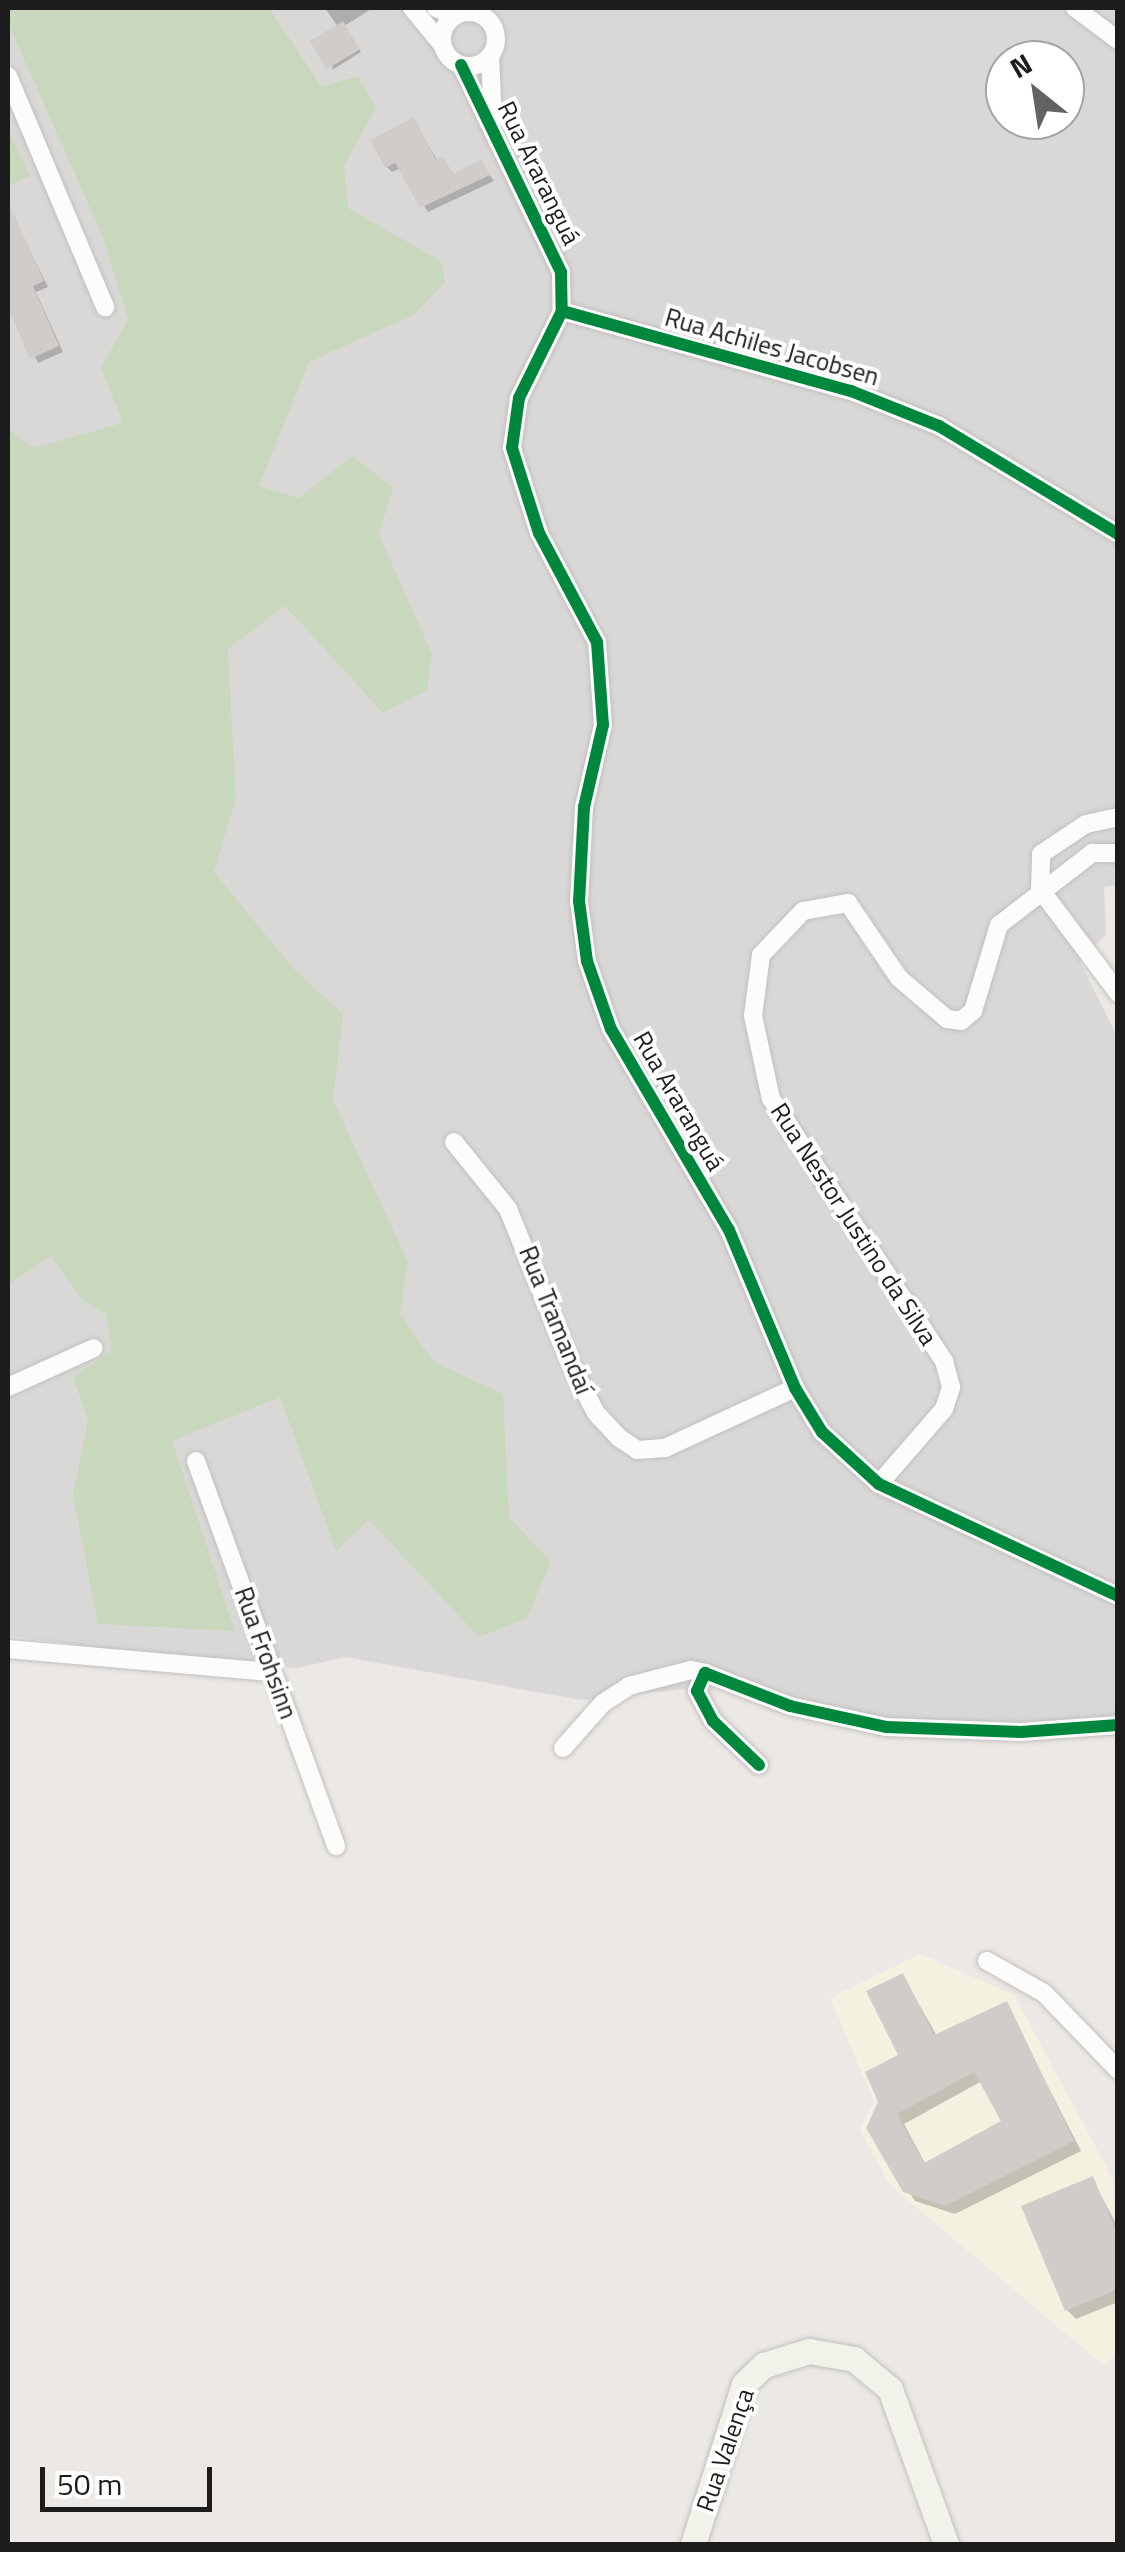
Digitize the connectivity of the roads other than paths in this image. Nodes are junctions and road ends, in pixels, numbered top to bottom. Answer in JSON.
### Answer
{"nodes":[{"id":1,"x":412,"y":8,"type":"edge"},
{"id":2,"x":436,"y":8,"type":"edge"},
{"id":3,"x":497,"y":8,"type":"edge"},
{"id":4,"x":1076,"y":8,"type":"edge"},
{"id":5,"x":465,"y":12,"type":"edge"},
{"id":6,"x":494,"y":28,"type":"junction"},
{"id":7,"x":1118,"y":40,"type":"edge"},
{"id":8,"x":441,"y":42,"type":"junction"},
{"id":9,"x":490,"y":56,"type":"junction"},
{"id":10,"x":461,"y":65,"type":"junction"},
{"id":11,"x":8,"y":76,"type":"edge"},
{"id":12,"x":493,"y":128,"type":"junction"},
{"id":13,"x":105,"y":307,"type":"dead end"},
{"id":14,"x":562,"y":310,"type":"junction"},
{"id":15,"x":1118,"y":534,"type":"edge"},
{"id":16,"x":1118,"y":816,"type":"edge"},
{"id":17,"x":1118,"y":853,"type":"edge"},
{"id":18,"x":1040,"y":889,"type":"junction"},
{"id":19,"x":1118,"y":994,"type":"edge"},
{"id":20,"x":454,"y":1142,"type":"dead end"},
{"id":21,"x":94,"y":1348,"type":"dead end"},
{"id":22,"x":8,"y":1387,"type":"edge"},
{"id":23,"x":795,"y":1388,"type":"junction"},
{"id":24,"x":196,"y":1460,"type":"dead end"},
{"id":25,"x":879,"y":1484,"type":"junction"},
{"id":26,"x":1118,"y":1596,"type":"edge"},
{"id":27,"x":8,"y":1649,"type":"edge"},
{"id":28,"x":273,"y":1672,"type":"junction"},
{"id":29,"x":705,"y":1673,"type":"junction"},
{"id":30,"x":1118,"y":1725,"type":"edge"},
{"id":31,"x":563,"y":1748,"type":"dead end"},
{"id":32,"x":759,"y":1764,"type":"dead end"},
{"id":33,"x":336,"y":1846,"type":"dead end"},
{"id":34,"x":987,"y":1961,"type":"dead end"},
{"id":35,"x":1118,"y":2070,"type":"edge"},
{"id":36,"x":694,"y":2544,"type":"edge"},
{"id":37,"x":946,"y":2544,"type":"edge"}],
"edges":[{"from":1,"to":8,"type":"street","name":"Rua Araranguá"},
{"from":2,"to":5,"type":"street"},
{"from":3,"to":6,"type":"street"},
{"from":4,"to":7,"type":"street"},
{"from":5,"to":6,"type":"street"},
{"from":5,"to":8,"type":"street"},
{"from":6,"to":9,"type":"street","name":"Rua Araranguá"},
{"from":8,"to":10,"type":"street","name":"Rua Araranguá"},
{"from":9,"to":10,"type":"street"},
{"from":9,"to":12,"type":"street","name":"Rua Araranguá"},
{"from":10,"to":12,"type":"street","name":"Rua Araranguá"},
{"from":11,"to":13,"type":"street"},
{"from":12,"to":14,"type":"street","name":"Rua Araranguá"},
{"from":14,"to":15,"type":"street","name":"Rua Achiles Jacobsen"},
{"from":14,"to":23,"type":"street","name":"Rua Araranguá"},
{"from":16,"to":18,"type":"street"},
{"from":17,"to":18,"type":"street"},
{"from":18,"to":19,"type":"street"},
{"from":18,"to":25,"type":"street","name":"Rua Nestor Justino da Silva"},
{"from":20,"to":23,"type":"street","name":"Rua Tramandaí"},
{"from":21,"to":22,"type":"street"},
{"from":23,"to":25,"type":"street","name":"Rua Araranguá"},
{"from":24,"to":28,"type":"street","name":"Rua Frohsinn"},
{"from":25,"to":26,"type":"street","name":"Rua Araranguá"},
{"from":27,"to":28,"type":"street"},
{"from":28,"to":33,"type":"street","name":"Rua Frohsinn"},
{"from":29,"to":30,"type":"street"},
{"from":29,"to":31,"type":"street"},
{"from":29,"to":32,"type":"street"},
{"from":34,"to":35,"type":"street"},
{"from":36,"to":37,"type":"street","name":"Rua Valença"}]}
